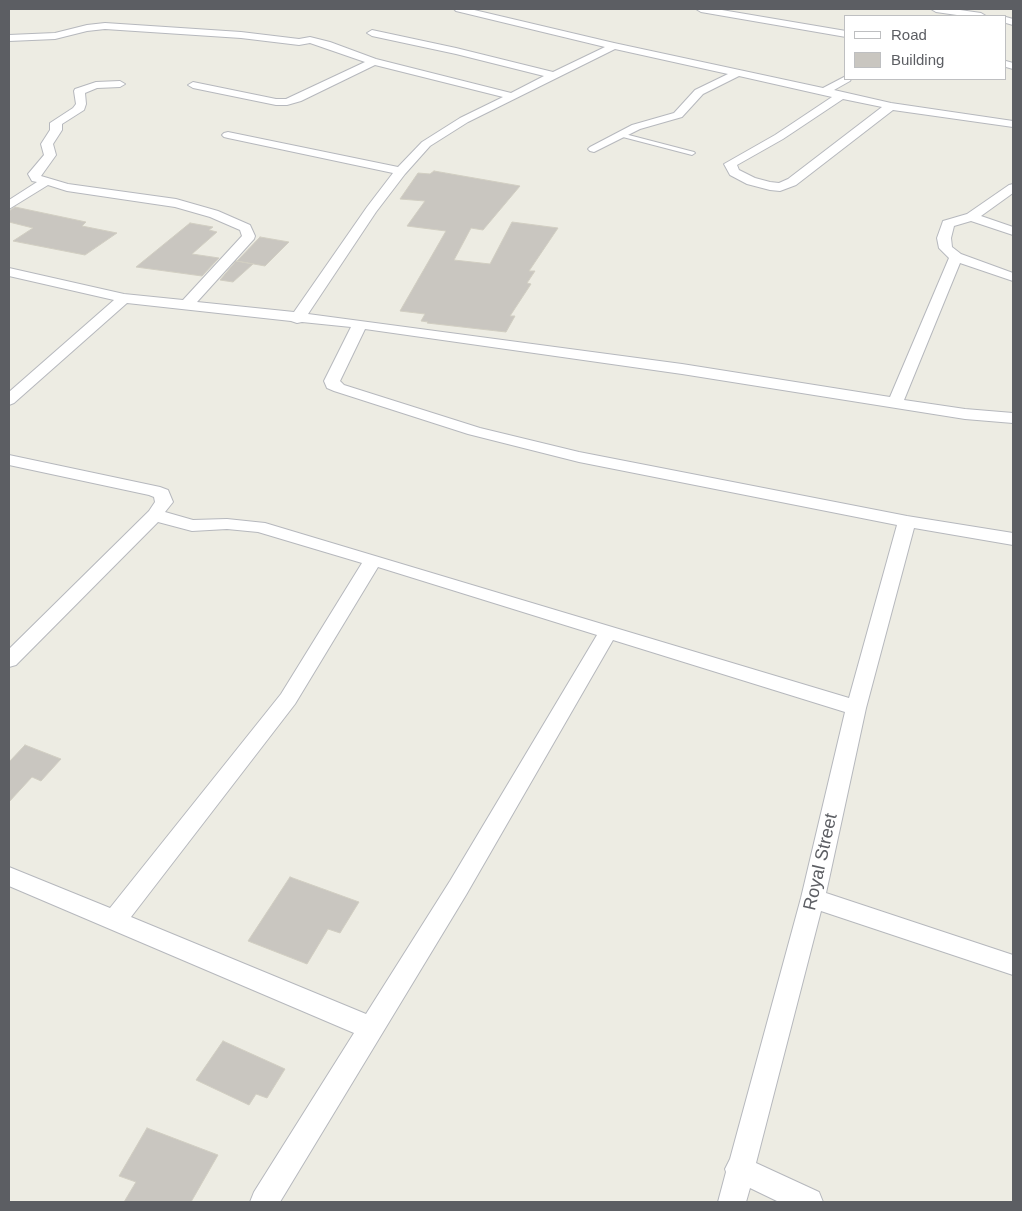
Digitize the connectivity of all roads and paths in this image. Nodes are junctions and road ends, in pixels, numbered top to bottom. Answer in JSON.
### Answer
{"nodes":[{"id":1,"x":459,"y":9,"type":"edge"},
{"id":2,"x":701,"y":9,"type":"edge"},
{"id":3,"x":938,"y":9,"type":"edge"},
{"id":4,"x":975,"y":15,"type":"edge"},
{"id":5,"x":372,"y":33,"type":"dead end"},
{"id":6,"x":844,"y":34,"type":"edge"},
{"id":7,"x":9,"y":38,"type":"edge"},
{"id":8,"x":614,"y":46,"type":"junction"},
{"id":9,"x":374,"y":62,"type":"junction"},
{"id":10,"x":740,"y":72,"type":"junction"},
{"id":11,"x":556,"y":76,"type":"junction"},
{"id":12,"x":844,"y":80,"type":"edge"},
{"id":13,"x":120,"y":84,"type":"dead end"},
{"id":14,"x":193,"y":85,"type":"dead end"},
{"id":15,"x":825,"y":91,"type":"junction"},
{"id":16,"x":842,"y":95,"type":"junction"},
{"id":17,"x":512,"y":96,"type":"junction"},
{"id":18,"x":891,"y":106,"type":"junction"},
{"id":19,"x":1013,"y":124,"type":"edge"},
{"id":20,"x":228,"y":135,"type":"dead end"},
{"id":21,"x":621,"y":135,"type":"junction"},
{"id":22,"x":594,"y":149,"type":"dead end"},
{"id":23,"x":692,"y":153,"type":"dead end"},
{"id":24,"x":401,"y":171,"type":"junction"},
{"id":25,"x":45,"y":182,"type":"junction"},
{"id":26,"x":1013,"y":188,"type":"edge"},
{"id":27,"x":9,"y":205,"type":"edge"},
{"id":28,"x":971,"y":217,"type":"junction"},
{"id":29,"x":1013,"y":230,"type":"edge"},
{"id":30,"x":956,"y":257,"type":"junction"},
{"id":31,"x":9,"y":272,"type":"edge"},
{"id":32,"x":1013,"y":277,"type":"edge"},
{"id":33,"x":124,"y":298,"type":"junction"},
{"id":34,"x":186,"y":305,"type":"junction"},
{"id":35,"x":297,"y":318,"type":"junction"},
{"id":36,"x":360,"y":324,"type":"junction"},
{"id":37,"x":9,"y":400,"type":"edge"},
{"id":38,"x":895,"y":403,"type":"junction"},
{"id":39,"x":1013,"y":418,"type":"edge"},
{"id":40,"x":9,"y":460,"type":"edge"},
{"id":41,"x":155,"y":515,"type":"junction"},
{"id":42,"x":907,"y":521,"type":"junction"},
{"id":43,"x":1013,"y":539,"type":"edge"},
{"id":44,"x":373,"y":560,"type":"junction"},
{"id":45,"x":608,"y":634,"type":"junction"},
{"id":46,"x":9,"y":660,"type":"edge"},
{"id":47,"x":856,"y":708,"type":"junction"},
{"id":48,"x":9,"y":876,"type":"edge"},
{"id":49,"x":813,"y":898,"type":"junction"},
{"id":50,"x":115,"y":919,"type":"junction"},
{"id":51,"x":1013,"y":965,"type":"edge"},
{"id":52,"x":372,"y":1028,"type":"junction"},
{"id":53,"x":739,"y":1169,"type":"junction"},
{"id":54,"x":264,"y":1202,"type":"edge"},
{"id":55,"x":732,"y":1202,"type":"edge"},
{"id":56,"x":809,"y":1202,"type":"edge"}],
"edges":[{"from":1,"to":8,"type":"street"},
{"from":2,"to":6,"type":"street"},
{"from":3,"to":4,"type":"street"},
{"from":5,"to":11,"type":"street"},
{"from":7,"to":9,"type":"street"},
{"from":8,"to":10,"type":"street"},
{"from":8,"to":11,"type":"street"},
{"from":9,"to":14,"type":"street"},
{"from":9,"to":17,"type":"street"},
{"from":10,"to":15,"type":"street"},
{"from":10,"to":21,"type":"street"},
{"from":11,"to":17,"type":"street"},
{"from":12,"to":15,"type":"street"},
{"from":13,"to":25,"type":"street"},
{"from":15,"to":16,"type":"street"},
{"from":16,"to":18,"type":"street"},
{"from":16,"to":18,"type":"street"},
{"from":17,"to":24,"type":"street"},
{"from":18,"to":19,"type":"street"},
{"from":20,"to":24,"type":"street"},
{"from":21,"to":22,"type":"street"},
{"from":21,"to":23,"type":"lane"},
{"from":24,"to":35,"type":"street"},
{"from":25,"to":27,"type":"street"},
{"from":25,"to":34,"type":"street"},
{"from":26,"to":28,"type":"street"},
{"from":28,"to":29,"type":"street"},
{"from":28,"to":30,"type":"street"},
{"from":30,"to":32,"type":"street"},
{"from":30,"to":38,"type":"street"},
{"from":31,"to":33,"type":"street"},
{"from":33,"to":34,"type":"street"},
{"from":33,"to":37,"type":"street"},
{"from":34,"to":35,"type":"street"},
{"from":35,"to":36,"type":"street"},
{"from":36,"to":38,"type":"street"},
{"from":36,"to":42,"type":"street"},
{"from":38,"to":39,"type":"street"},
{"from":40,"to":41,"type":"street"},
{"from":41,"to":44,"type":"street"},
{"from":41,"to":46,"type":"street"},
{"from":42,"to":43,"type":"street"},
{"from":42,"to":47,"type":"street","name":"Royal Street"},
{"from":44,"to":45,"type":"street"},
{"from":44,"to":50,"type":"street"},
{"from":45,"to":47,"type":"street"},
{"from":45,"to":52,"type":"street"},
{"from":47,"to":49,"type":"street","name":"Royal Street"},
{"from":48,"to":50,"type":"street"},
{"from":49,"to":51,"type":"street"},
{"from":49,"to":53,"type":"street","name":"Royal Street"},
{"from":50,"to":52,"type":"street"},
{"from":52,"to":54,"type":"street"},
{"from":53,"to":55,"type":"street","name":"Royal Street"},
{"from":53,"to":56,"type":"street"}]}
